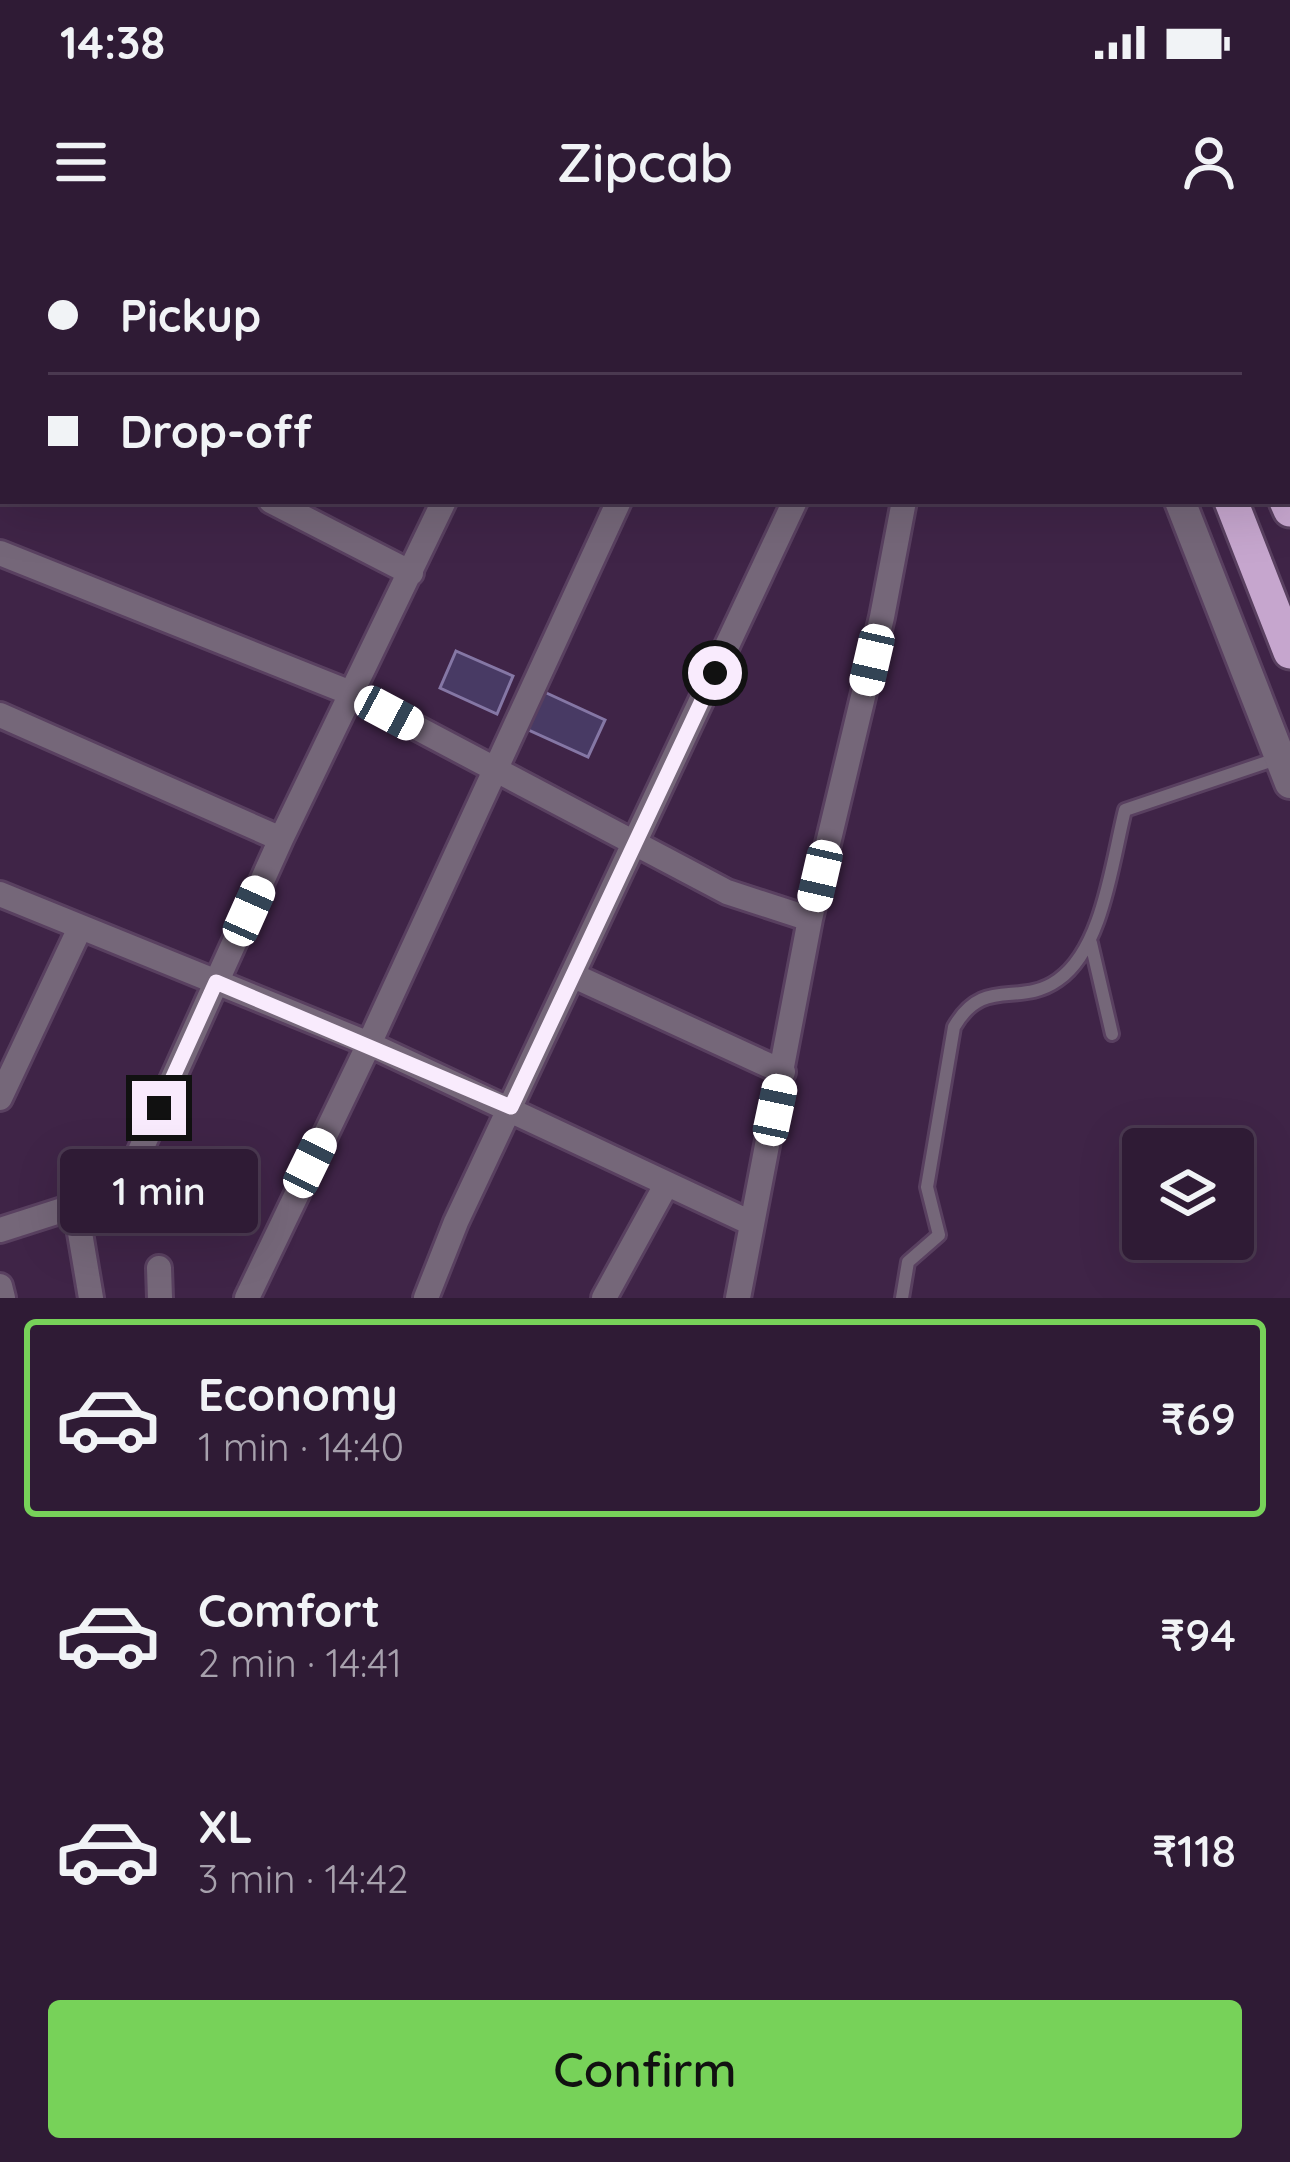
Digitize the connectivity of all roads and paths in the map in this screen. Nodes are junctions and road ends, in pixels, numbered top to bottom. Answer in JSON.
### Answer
{"nodes":[{"id":1,"x":278,"y":504,"type":"edge"},
{"id":2,"x":443,"y":504,"type":"edge"},
{"id":3,"x":618,"y":504,"type":"edge"},
{"id":4,"x":794,"y":504,"type":"edge"},
{"id":5,"x":903,"y":504,"type":"edge"},
{"id":6,"x":1181,"y":504,"type":"edge"},
{"id":7,"x":1232,"y":504,"type":"edge"},
{"id":8,"x":0,"y":553,"type":"edge"},
{"id":9,"x":411,"y":573,"type":"junction"},
{"id":10,"x":1290,"y":652,"type":"edge"},
{"id":11,"x":353,"y":694,"type":"junction"},
{"id":12,"x":0,"y":715,"type":"edge"},
{"id":13,"x":496,"y":770,"type":"junction"},
{"id":14,"x":1285,"y":770,"type":"edge"},
{"id":15,"x":281,"y":839,"type":"junction"},
{"id":16,"x":634,"y":844,"type":"junction"},
{"id":17,"x":0,"y":895,"type":"edge"},
{"id":18,"x":810,"y":919,"type":"junction"},
{"id":19,"x":79,"y":929,"type":"junction"},
{"id":20,"x":1090,"y":943,"type":"junction"},
{"id":21,"x":572,"y":975,"type":"junction"},
{"id":22,"x":216,"y":982,"type":"junction"},
{"id":23,"x":1112,"y":1034,"type":"dead end"},
{"id":24,"x":369,"y":1044,"type":"junction"},
{"id":25,"x":783,"y":1072,"type":"junction"},
{"id":26,"x":0,"y":1098,"type":"edge"},
{"id":27,"x":511,"y":1107,"type":"junction"},
{"id":28,"x":666,"y":1185,"type":"junction"},
{"id":29,"x":76,"y":1209,"type":"junction"},
{"id":30,"x":751,"y":1223,"type":"junction"},
{"id":31,"x":0,"y":1230,"type":"edge"},
{"id":32,"x":159,"y":1268,"type":"dead end"},
{"id":33,"x":0,"y":1286,"type":"edge"},
{"id":34,"x":3,"y":1298,"type":"edge"},
{"id":35,"x":91,"y":1298,"type":"edge"},
{"id":36,"x":160,"y":1298,"type":"edge"},
{"id":37,"x":247,"y":1298,"type":"edge"},
{"id":38,"x":426,"y":1298,"type":"edge"},
{"id":39,"x":604,"y":1298,"type":"edge"},
{"id":40,"x":738,"y":1298,"type":"edge"},
{"id":41,"x":902,"y":1298,"type":"edge"}],
"edges":[{"from":1,"to":9,"type":"street"},
{"from":2,"to":9,"type":"street"},
{"from":3,"to":13,"type":"street"},
{"from":4,"to":16,"type":"street"},
{"from":5,"to":18,"type":"street"},
{"from":6,"to":14,"type":"street"},
{"from":7,"to":10,"type":"highway"},
{"from":8,"to":11,"type":"street"},
{"from":9,"to":11,"type":"street"},
{"from":11,"to":13,"type":"street"},
{"from":11,"to":15,"type":"street"},
{"from":12,"to":15,"type":"street"},
{"from":13,"to":16,"type":"street"},
{"from":13,"to":24,"type":"street"},
{"from":14,"to":20,"type":"lane"},
{"from":15,"to":22,"type":"street"},
{"from":16,"to":18,"type":"street"},
{"from":16,"to":21,"type":"street"},
{"from":17,"to":19,"type":"street"},
{"from":18,"to":25,"type":"street"},
{"from":19,"to":22,"type":"street"},
{"from":19,"to":26,"type":"street"},
{"from":20,"to":23,"type":"lane"},
{"from":20,"to":41,"type":"lane"},
{"from":21,"to":25,"type":"street"},
{"from":21,"to":27,"type":"street"},
{"from":22,"to":24,"type":"street"},
{"from":22,"to":29,"type":"street"},
{"from":24,"to":27,"type":"street"},
{"from":24,"to":37,"type":"street"},
{"from":25,"to":30,"type":"street"},
{"from":27,"to":28,"type":"street"},
{"from":27,"to":38,"type":"street"},
{"from":28,"to":30,"type":"street"},
{"from":28,"to":39,"type":"street"},
{"from":29,"to":31,"type":"street"},
{"from":29,"to":35,"type":"street"},
{"from":30,"to":40,"type":"street"},
{"from":32,"to":36,"type":"street"},
{"from":33,"to":34,"type":"street"}]}
